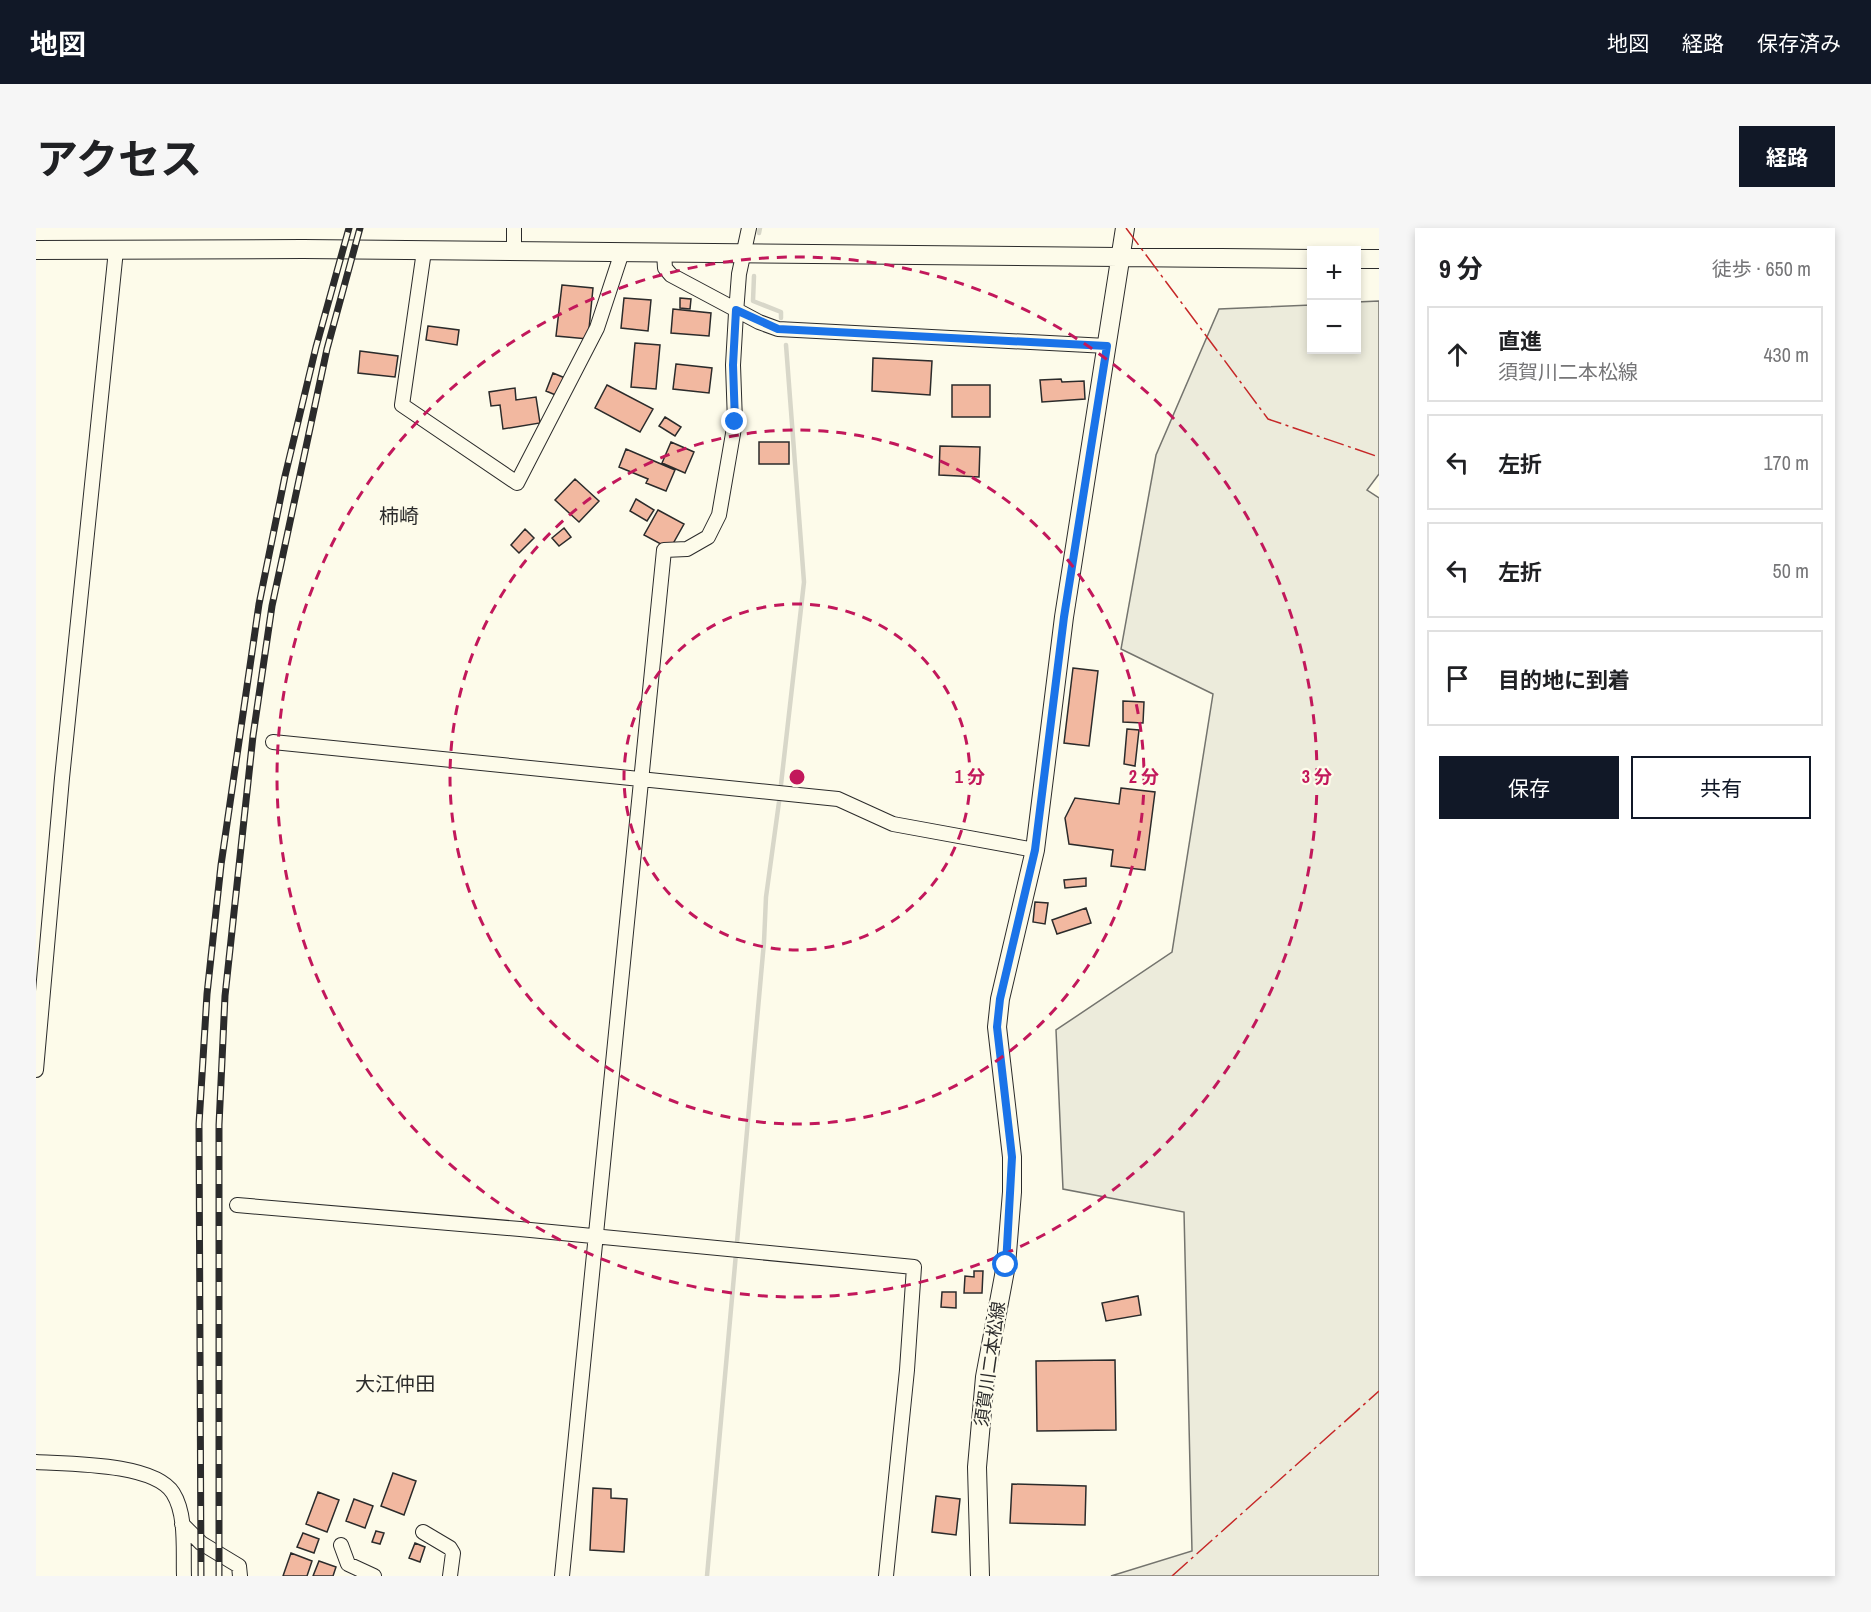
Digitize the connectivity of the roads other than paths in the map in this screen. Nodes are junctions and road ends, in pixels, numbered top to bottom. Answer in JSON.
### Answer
{"nodes":[{"id":1,"x":513,"y":228,"type":"edge"},
{"id":2,"x":749,"y":228,"type":"edge"},
{"id":3,"x":1125,"y":228,"type":"edge"},
{"id":4,"x":36,"y":249,"type":"edge"},
{"id":5,"x":116,"y":250,"type":"junction"},
{"id":6,"x":424,"y":251,"type":"junction"},
{"id":7,"x":514,"y":251,"type":"junction"},
{"id":8,"x":622,"y":252,"type":"junction"},
{"id":9,"x":664,"y":252,"type":"junction"},
{"id":10,"x":744,"y":253,"type":"junction"},
{"id":11,"x":1122,"y":259,"type":"junction"},
{"id":12,"x":1307,"y":259,"type":"edge"},
{"id":13,"x":1361,"y":259,"type":"edge"},
{"id":14,"x":1379,"y":259,"type":"edge"},
{"id":15,"x":736,"y":310,"type":"junction"},
{"id":16,"x":1107,"y":346,"type":"junction"},
{"id":17,"x":273,"y":742,"type":"dead end"},
{"id":18,"x":639,"y":779,"type":"junction"},
{"id":19,"x":1035,"y":850,"type":"junction"},
{"id":20,"x":36,"y":1070,"type":"edge"},
{"id":21,"x":237,"y":1205,"type":"dead end"},
{"id":22,"x":595,"y":1236,"type":"junction"},
{"id":23,"x":36,"y":1462,"type":"edge"},
{"id":24,"x":182,"y":1524,"type":"junction"},
{"id":25,"x":423,"y":1532,"type":"dead end"},
{"id":26,"x":341,"y":1545,"type":"dead end"},
{"id":27,"x":184,"y":1576,"type":"edge"},
{"id":28,"x":240,"y":1576,"type":"edge"},
{"id":29,"x":374,"y":1576,"type":"edge"},
{"id":30,"x":450,"y":1576,"type":"edge"},
{"id":31,"x":562,"y":1576,"type":"edge"},
{"id":32,"x":886,"y":1576,"type":"edge"},
{"id":33,"x":980,"y":1576,"type":"edge"}],
"edges":[{"from":1,"to":7,"type":"street"},
{"from":2,"to":10,"type":"street"},
{"from":3,"to":11,"type":"main road","name":"須賀川二本松線"},
{"from":4,"to":5,"type":"main road"},
{"from":5,"to":6,"type":"main road"},
{"from":5,"to":20,"type":"street"},
{"from":6,"to":7,"type":"main road"},
{"from":6,"to":8,"type":"street"},
{"from":7,"to":8,"type":"main road"},
{"from":8,"to":9,"type":"main road"},
{"from":9,"to":10,"type":"main road"},
{"from":9,"to":15,"type":"street"},
{"from":10,"to":11,"type":"main road"},
{"from":10,"to":15,"type":"street"},
{"from":11,"to":12,"type":"main road"},
{"from":11,"to":16,"type":"main road","name":"須賀川二本松線"},
{"from":13,"to":14,"type":"main road"},
{"from":15,"to":16,"type":"street"},
{"from":15,"to":18,"type":"street"},
{"from":16,"to":19,"type":"main road","name":"須賀川二本松線"},
{"from":17,"to":18,"type":"street"},
{"from":18,"to":19,"type":"street"},
{"from":18,"to":22,"type":"street"},
{"from":19,"to":33,"type":"main road","name":"須賀川二本松線"},
{"from":21,"to":22,"type":"street"},
{"from":22,"to":31,"type":"street"},
{"from":22,"to":32,"type":"street"},
{"from":23,"to":24,"type":"street"},
{"from":24,"to":27,"type":"street"},
{"from":24,"to":28,"type":"street"},
{"from":25,"to":30,"type":"street"},
{"from":26,"to":29,"type":"street"}]}
